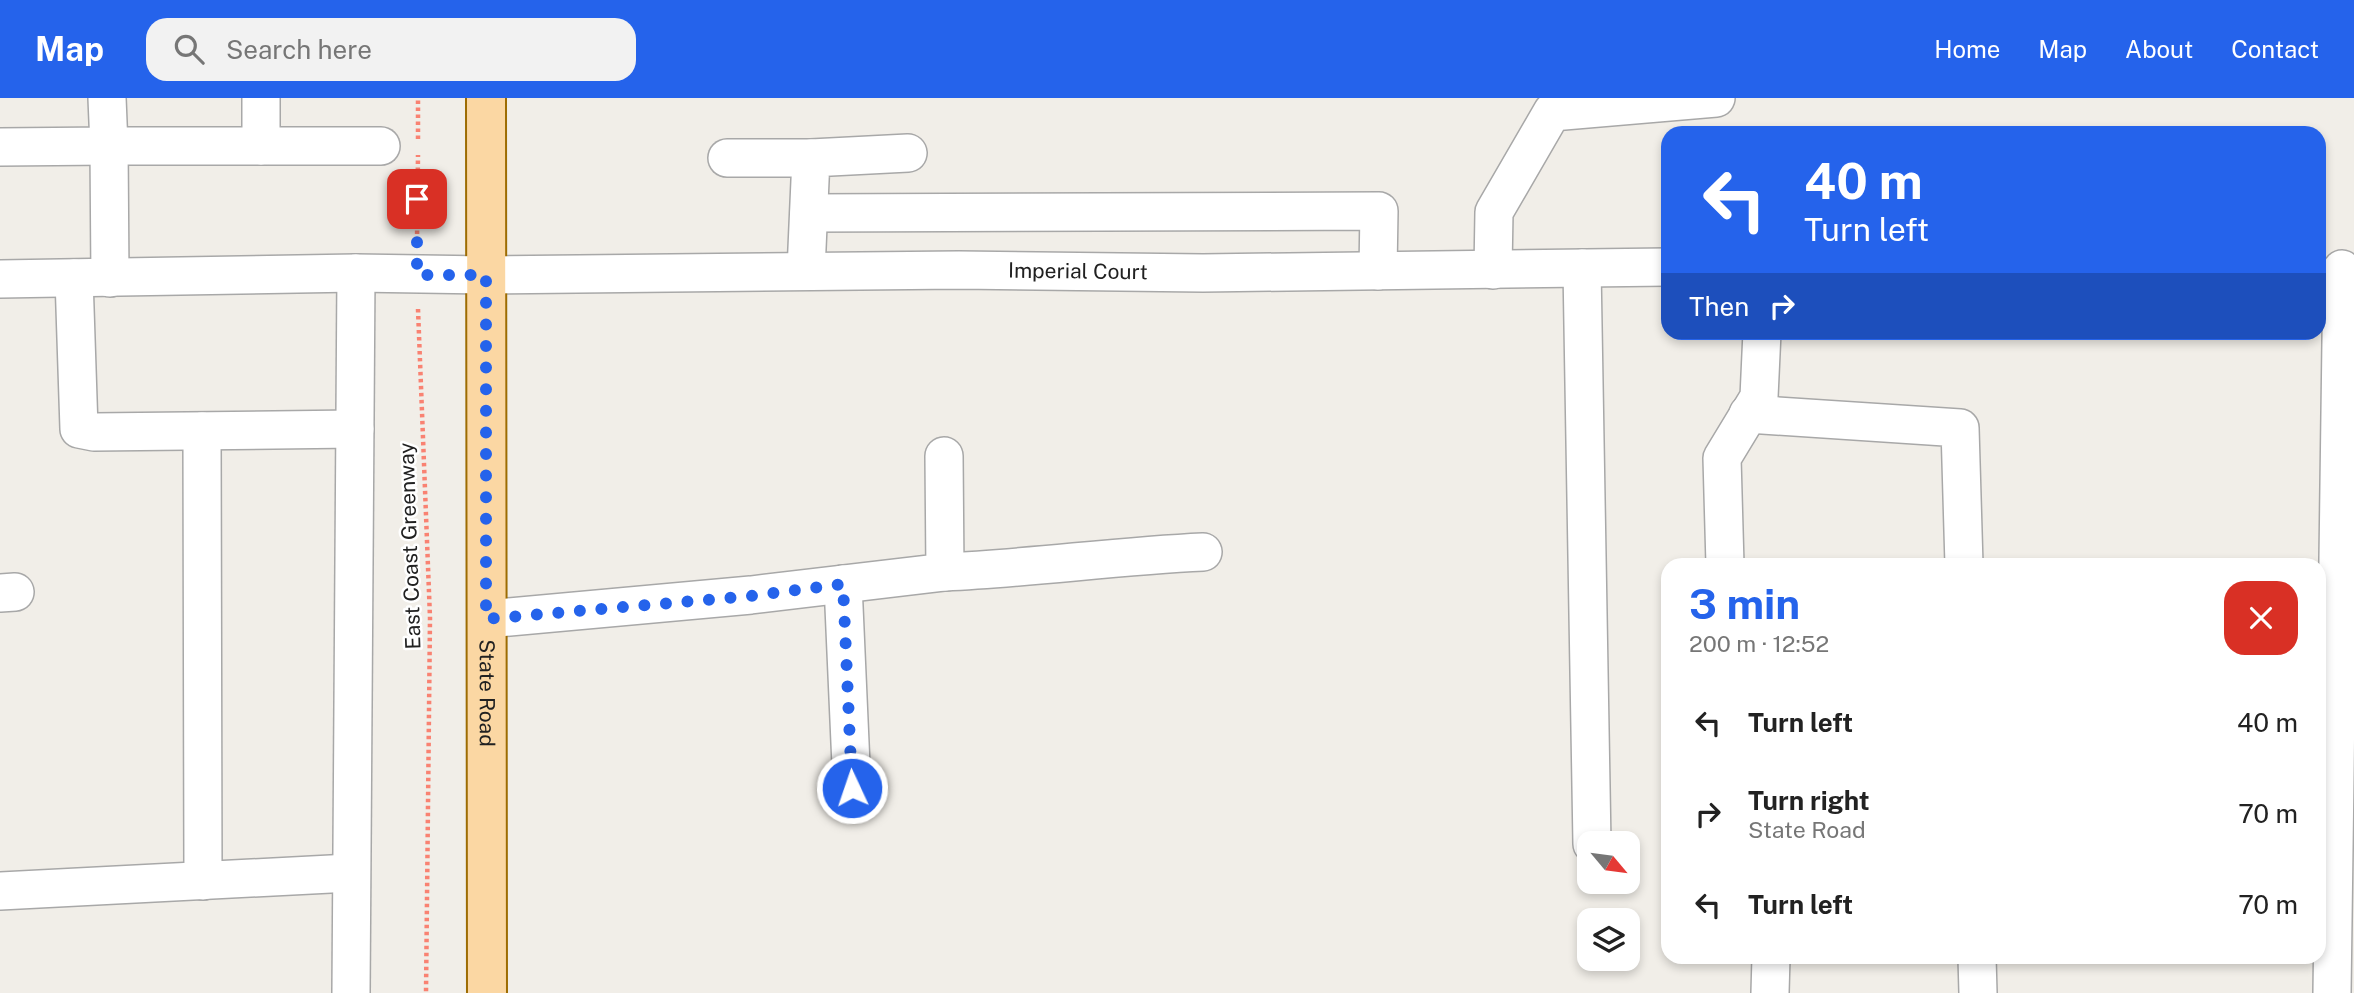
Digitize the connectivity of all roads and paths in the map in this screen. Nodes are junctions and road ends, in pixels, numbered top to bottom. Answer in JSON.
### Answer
{"nodes":[{"id":1,"x":107,"y":98,"type":"edge"},
{"id":2,"x":261,"y":98,"type":"edge"},
{"id":3,"x":418,"y":98,"type":"edge"},
{"id":4,"x":486,"y":98,"type":"edge"},
{"id":5,"x":1716,"y":98,"type":"edge"},
{"id":6,"x":108,"y":146,"type":"junction"},
{"id":7,"x":261,"y":146,"type":"junction"},
{"id":8,"x":381,"y":146,"type":"dead end"},
{"id":9,"x":0,"y":147,"type":"edge"},
{"id":10,"x":908,"y":153,"type":"dead end"},
{"id":11,"x":727,"y":158,"type":"dead end"},
{"id":12,"x":811,"y":158,"type":"junction"},
{"id":13,"x":959,"y":211,"type":"junction"},
{"id":14,"x":809,"y":213,"type":"junction"},
{"id":15,"x":1661,"y":267,"type":"edge"},
{"id":16,"x":1582,"y":268,"type":"junction"},
{"id":17,"x":2338,"y":269,"type":"edge"},
{"id":18,"x":959,"y":270,"type":"junction"},
{"id":19,"x":1493,"y":270,"type":"junction"},
{"id":20,"x":806,"y":271,"type":"junction"},
{"id":21,"x":1378,"y":271,"type":"junction"},
{"id":22,"x":356,"y":273,"type":"junction"},
{"id":23,"x":417,"y":275,"type":"junction"},
{"id":24,"x":486,"y":275,"type":"junction"},
{"id":25,"x":74,"y":278,"type":"junction"},
{"id":26,"x":110,"y":278,"type":"junction"},
{"id":27,"x":0,"y":279,"type":"edge"},
{"id":28,"x":1762,"y":340,"type":"edge"},
{"id":29,"x":1748,"y":414,"type":"junction"},
{"id":30,"x":355,"y":429,"type":"junction"},
{"id":31,"x":202,"y":431,"type":"junction"},
{"id":32,"x":944,"y":456,"type":"dead end"},
{"id":33,"x":1202,"y":552,"type":"dead end"},
{"id":34,"x":1725,"y":558,"type":"edge"},
{"id":35,"x":1965,"y":558,"type":"edge"},
{"id":36,"x":946,"y":572,"type":"junction"},
{"id":37,"x":843,"y":584,"type":"junction"},
{"id":38,"x":486,"y":619,"type":"junction"},
{"id":39,"x":852,"y":788,"type":"dead end"},
{"id":40,"x":1592,"y":831,"type":"edge"},
{"id":41,"x":350,"y":873,"type":"junction"},
{"id":42,"x":203,"y":881,"type":"junction"},
{"id":43,"x":0,"y":891,"type":"edge"},
{"id":44,"x":1771,"y":964,"type":"edge"},
{"id":45,"x":1977,"y":964,"type":"edge"},
{"id":46,"x":351,"y":993,"type":"edge"},
{"id":47,"x":426,"y":993,"type":"edge"},
{"id":48,"x":487,"y":993,"type":"edge"},
{"id":49,"x":1770,"y":993,"type":"edge"},
{"id":50,"x":1978,"y":993,"type":"edge"},
{"id":51,"x":2332,"y":993,"type":"edge"}],
"edges":[{"from":1,"to":6,"type":"street"},
{"from":2,"to":7,"type":"street"},
{"from":3,"to":23,"type":"path","name":"East Coast Greenway"},
{"from":4,"to":24,"type":"main road","name":"State Road"},
{"from":5,"to":19,"type":"street"},
{"from":6,"to":7,"type":"street"},
{"from":6,"to":9,"type":"street"},
{"from":6,"to":26,"type":"street"},
{"from":7,"to":8,"type":"street"},
{"from":10,"to":12,"type":"street"},
{"from":11,"to":12,"type":"street"},
{"from":12,"to":14,"type":"street"},
{"from":13,"to":14,"type":"street"},
{"from":13,"to":18,"type":"street"},
{"from":13,"to":21,"type":"street"},
{"from":14,"to":20,"type":"street"},
{"from":15,"to":16,"type":"street","name":"Imperial Court"},
{"from":16,"to":19,"type":"street","name":"Imperial Court"},
{"from":16,"to":40,"type":"street"},
{"from":17,"to":51,"type":"street"},
{"from":18,"to":20,"type":"street","name":"Imperial Court"},
{"from":18,"to":21,"type":"street","name":"Imperial Court"},
{"from":19,"to":21,"type":"street","name":"Imperial Court"},
{"from":20,"to":24,"type":"street","name":"Imperial Court"},
{"from":22,"to":23,"type":"street","name":"Imperial Court"},
{"from":22,"to":26,"type":"street","name":"Imperial Court"},
{"from":22,"to":30,"type":"street"},
{"from":23,"to":24,"type":"street","name":"Imperial Court"},
{"from":23,"to":47,"type":"path","name":"East Coast Greenway"},
{"from":24,"to":38,"type":"main road","name":"State Road"},
{"from":25,"to":26,"type":"street","name":"Imperial Court"},
{"from":25,"to":27,"type":"street","name":"Imperial Court"},
{"from":25,"to":31,"type":"street"},
{"from":28,"to":29,"type":"street"},
{"from":29,"to":34,"type":"street"},
{"from":29,"to":35,"type":"street"},
{"from":30,"to":31,"type":"street"},
{"from":30,"to":41,"type":"street"},
{"from":31,"to":42,"type":"street"},
{"from":32,"to":36,"type":"street"},
{"from":33,"to":36,"type":"street"},
{"from":36,"to":37,"type":"street"},
{"from":37,"to":38,"type":"street"},
{"from":37,"to":39,"type":"street"},
{"from":38,"to":48,"type":"main road","name":"State Road"},
{"from":41,"to":42,"type":"street"},
{"from":41,"to":46,"type":"street"},
{"from":42,"to":43,"type":"street"},
{"from":44,"to":49,"type":"street"},
{"from":45,"to":50,"type":"street"}]}
